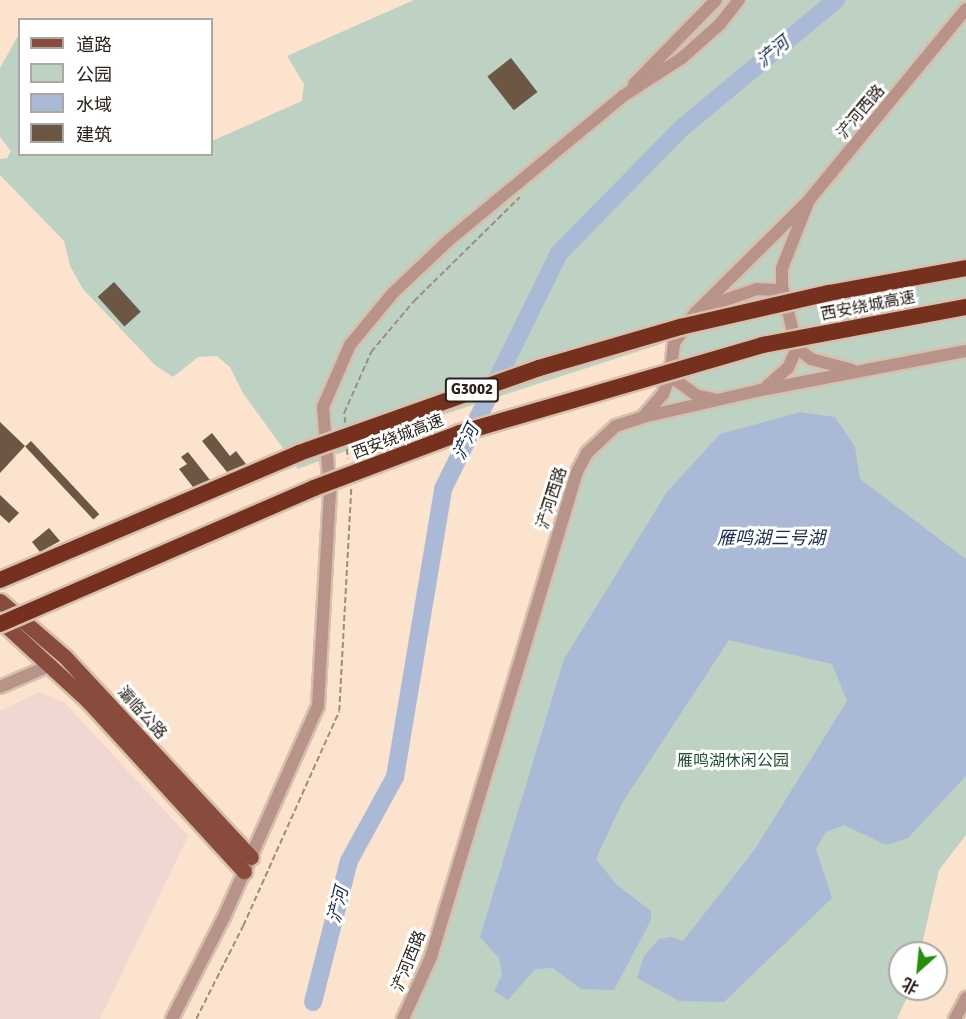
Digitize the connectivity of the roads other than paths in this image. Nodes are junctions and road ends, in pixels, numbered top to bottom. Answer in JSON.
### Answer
{"nodes":[{"id":1,"x":717,"y":0,"type":"edge"},
{"id":2,"x":739,"y":0,"type":"edge"},
{"id":3,"x":966,"y":9,"type":"edge"},
{"id":4,"x":623,"y":96,"type":"junction"},
{"id":5,"x":809,"y":200,"type":"junction"},
{"id":6,"x":966,"y":268,"type":"edge"},
{"id":7,"x":785,"y":297,"type":"junction"},
{"id":8,"x":966,"y":307,"type":"edge"},
{"id":9,"x":696,"y":312,"type":"junction"},
{"id":10,"x":797,"y":348,"type":"junction"},
{"id":11,"x":966,"y":351,"type":"edge"},
{"id":12,"x":856,"y":372,"type":"junction"},
{"id":13,"x":670,"y":376,"type":"junction"},
{"id":14,"x":761,"y":390,"type":"junction"},
{"id":15,"x":719,"y":400,"type":"junction"},
{"id":16,"x":644,"y":417,"type":"junction"},
{"id":17,"x":0,"y":580,"type":"edge"},
{"id":18,"x":0,"y":601,"type":"edge"},
{"id":19,"x":0,"y":622,"type":"edge"},
{"id":20,"x":51,"y":665,"type":"junction"},
{"id":21,"x":0,"y":687,"type":"edge"},
{"id":22,"x":248,"y":864,"type":"junction"},
{"id":23,"x":966,"y":998,"type":"edge"},
{"id":24,"x":172,"y":1019,"type":"edge"},
{"id":25,"x":403,"y":1019,"type":"edge"},
{"id":26,"x":956,"y":1019,"type":"edge"}],
"edges":[{"from":1,"to":4,"type":"street"},
{"from":2,"to":4,"type":"street"},
{"from":3,"to":5,"type":"street","name":"浐河西路"},
{"from":4,"to":22,"type":"street"},
{"from":5,"to":7,"type":"street"},
{"from":5,"to":9,"type":"street","name":"浐河西路"},
{"from":6,"to":17,"type":"highway","name":"西安绕城高速","number":"G3002","bridge":true},
{"from":7,"to":9,"type":"street"},
{"from":7,"to":10,"type":"street"},
{"from":8,"to":19,"type":"highway","name":"西安绕城高速","number":"G3002","bridge":true},
{"from":9,"to":13,"type":"street","name":"浐河西路"},
{"from":10,"to":12,"type":"street"},
{"from":10,"to":14,"type":"street"},
{"from":11,"to":12,"type":"street"},
{"from":12,"to":14,"type":"street"},
{"from":13,"to":15,"type":"street"},
{"from":13,"to":16,"type":"street","name":"浐河西路"},
{"from":14,"to":15,"type":"street"},
{"from":15,"to":16,"type":"street"},
{"from":16,"to":25,"type":"street","name":"浐河西路"},
{"from":18,"to":22,"type":"main road","name":"灞临公路"},
{"from":19,"to":20,"type":"main road","name":"灞临公路"},
{"from":20,"to":21,"type":"street"},
{"from":20,"to":22,"type":"main road","name":"灞临公路"},
{"from":22,"to":24,"type":"street"},
{"from":23,"to":26,"type":"street"}]}
